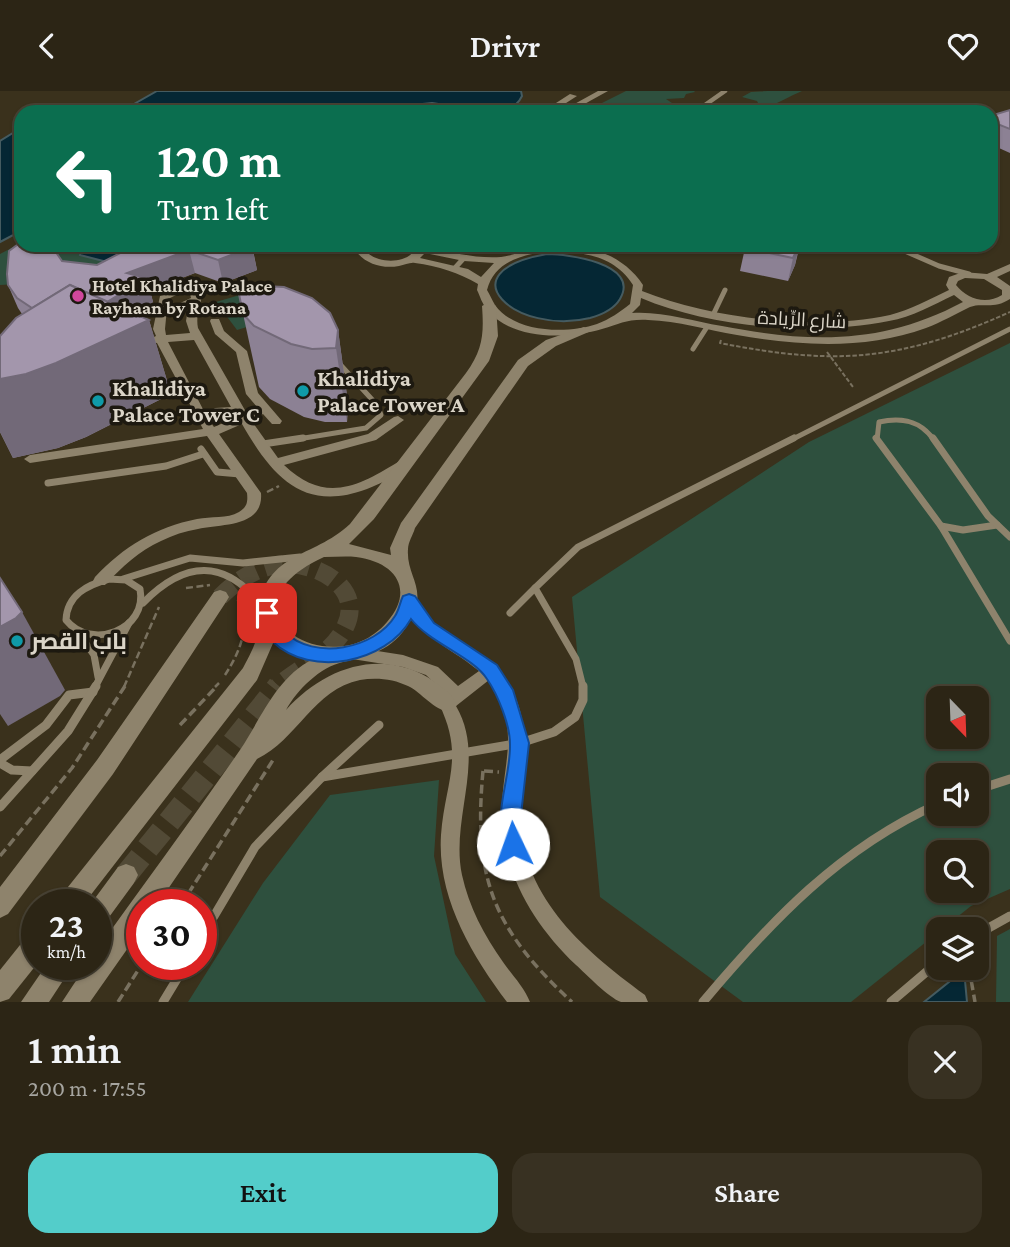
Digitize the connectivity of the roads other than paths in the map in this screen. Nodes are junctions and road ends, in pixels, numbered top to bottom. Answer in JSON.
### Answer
{"nodes":[{"id":1,"x":584,"y":91,"type":"edge"},
{"id":2,"x":604,"y":91,"type":"edge"},
{"id":3,"x":725,"y":91,"type":"edge"},
{"id":4,"x":559,"y":105,"type":"edge"},
{"id":5,"x":578,"y":105,"type":"edge"},
{"id":6,"x":705,"y":105,"type":"edge"},
{"id":7,"x":362,"y":252,"type":"edge"},
{"id":8,"x":417,"y":252,"type":"edge"},
{"id":9,"x":441,"y":252,"type":"edge"},
{"id":10,"x":533,"y":252,"type":"edge"},
{"id":11,"x":598,"y":252,"type":"edge"},
{"id":12,"x":907,"y":252,"type":"edge"},
{"id":13,"x":464,"y":258,"type":"junction"},
{"id":14,"x":411,"y":259,"type":"junction"},
{"id":15,"x":505,"y":260,"type":"junction"},
{"id":16,"x":939,"y":266,"type":"junction"},
{"id":17,"x":1010,"y":267,"type":"edge"},
{"id":18,"x":454,"y":269,"type":"junction"},
{"id":19,"x":970,"y":274,"type":"junction"},
{"id":20,"x":988,"y":277,"type":"junction"},
{"id":21,"x":483,"y":283,"type":"junction"},
{"id":22,"x":1007,"y":284,"type":"edge"},
{"id":23,"x":953,"y":286,"type":"junction"},
{"id":24,"x":724,"y":290,"type":"dead end"},
{"id":25,"x":639,"y":293,"type":"junction"},
{"id":26,"x":973,"y":301,"type":"junction"},
{"id":27,"x":163,"y":302,"type":"junction"},
{"id":28,"x":195,"y":302,"type":"junction"},
{"id":29,"x":489,"y":306,"type":"junction"},
{"id":30,"x":671,"y":306,"type":"junction"},
{"id":31,"x":713,"y":315,"type":"junction"},
{"id":32,"x":624,"y":317,"type":"junction"},
{"id":33,"x":664,"y":318,"type":"junction"},
{"id":34,"x":215,"y":321,"type":"dead end"},
{"id":35,"x":792,"y":322,"type":"junction"},
{"id":36,"x":707,"y":327,"type":"junction"},
{"id":37,"x":1010,"y":329,"type":"edge"},
{"id":38,"x":584,"y":331,"type":"junction"},
{"id":39,"x":223,"y":335,"type":"junction"},
{"id":40,"x":161,"y":338,"type":"junction"},
{"id":41,"x":815,"y":339,"type":"junction"},
{"id":42,"x":200,"y":340,"type":"junction"},
{"id":43,"x":134,"y":343,"type":"edge"},
{"id":44,"x":693,"y":349,"type":"dead end"},
{"id":45,"x":336,"y":350,"type":"edge"},
{"id":46,"x":262,"y":409,"type":"junction"},
{"id":47,"x":241,"y":413,"type":"junction"},
{"id":48,"x":398,"y":420,"type":"dead end"},
{"id":49,"x":276,"y":421,"type":"dead end"},
{"id":50,"x":206,"y":426,"type":"junction"},
{"id":51,"x":263,"y":444,"type":"junction"},
{"id":52,"x":30,"y":459,"type":"dead end"},
{"id":53,"x":276,"y":463,"type":"junction"},
{"id":54,"x":405,"y":464,"type":"junction"},
{"id":55,"x":240,"y":474,"type":"junction"},
{"id":56,"x":48,"y":483,"type":"dead end"},
{"id":57,"x":997,"y":525,"type":"junction"},
{"id":58,"x":941,"y":526,"type":"junction"},
{"id":59,"x":1010,"y":537,"type":"edge"},
{"id":60,"x":318,"y":553,"type":"junction"},
{"id":61,"x":403,"y":574,"type":"junction"},
{"id":62,"x":119,"y":579,"type":"junction"},
{"id":63,"x":100,"y":581,"type":"junction"},
{"id":64,"x":535,"y":587,"type":"junction"},
{"id":65,"x":220,"y":597,"type":"tunnel mouth"},
{"id":66,"x":409,"y":600,"type":"junction"},
{"id":67,"x":143,"y":603,"type":"junction"},
{"id":68,"x":510,"y":613,"type":"dead end"},
{"id":69,"x":268,"y":616,"type":"junction"},
{"id":70,"x":129,"y":623,"type":"junction"},
{"id":71,"x":79,"y":634,"type":"junction"},
{"id":72,"x":1010,"y":641,"type":"edge"},
{"id":73,"x":345,"y":654,"type":"junction"},
{"id":74,"x":491,"y":670,"type":"junction"},
{"id":75,"x":98,"y":681,"type":"junction"},
{"id":76,"x":93,"y":692,"type":"junction"},
{"id":77,"x":452,"y":700,"type":"junction"},
{"id":78,"x":379,"y":725,"type":"dead end"},
{"id":79,"x":520,"y":743,"type":"junction"},
{"id":80,"x":249,"y":754,"type":"junction"},
{"id":81,"x":0,"y":761,"type":"edge"},
{"id":82,"x":461,"y":762,"type":"junction"},
{"id":83,"x":33,"y":771,"type":"junction"},
{"id":84,"x":322,"y":776,"type":"junction"},
{"id":85,"x":1010,"y":779,"type":"edge"},
{"id":86,"x":989,"y":786,"type":"edge"},
{"id":87,"x":0,"y":807,"type":"edge"},
{"id":88,"x":926,"y":811,"type":"edge"},
{"id":89,"x":126,"y":875,"type":"tunnel mouth"},
{"id":90,"x":81,"y":889,"type":"edge"},
{"id":91,"x":154,"y":889,"type":"edge"},
{"id":92,"x":112,"y":894,"type":"edge"},
{"id":93,"x":0,"y":906,"type":"edge"},
{"id":94,"x":217,"y":911,"type":"edge"},
{"id":95,"x":1010,"y":916,"type":"edge"},
{"id":96,"x":989,"y":928,"type":"edge"},
{"id":97,"x":126,"y":929,"type":"edge"},
{"id":98,"x":21,"y":964,"type":"edge"},
{"id":99,"x":926,"y":972,"type":"edge"},
{"id":100,"x":50,"y":980,"type":"edge"},
{"id":101,"x":176,"y":980,"type":"edge"},
{"id":102,"x":0,"y":990,"type":"edge"},
{"id":103,"x":34,"y":1002,"type":"edge"},
{"id":104,"x":75,"y":1002,"type":"edge"},
{"id":105,"x":163,"y":1002,"type":"edge"},
{"id":106,"x":520,"y":1002,"type":"edge"},
{"id":107,"x":638,"y":1002,"type":"edge"},
{"id":108,"x":703,"y":1002,"type":"edge"},
{"id":109,"x":891,"y":1002,"type":"edge"}],
"edges":[{"from":1,"to":4,"type":"street"},
{"from":2,"to":5,"type":"street"},
{"from":3,"to":6,"type":"lane"},
{"from":7,"to":14,"type":"street"},
{"from":8,"to":14,"type":"street"},
{"from":9,"to":13,"type":"street"},
{"from":10,"to":15,"type":"street"},
{"from":11,"to":25,"type":"street"},
{"from":12,"to":16,"type":"lane"},
{"from":13,"to":15,"type":"street"},
{"from":13,"to":18,"type":"lane"},
{"from":14,"to":18,"type":"street"},
{"from":15,"to":21,"type":"street"},
{"from":16,"to":19,"type":"lane"},
{"from":16,"to":23,"type":"lane"},
{"from":17,"to":20,"type":"street"},
{"from":18,"to":21,"type":"street"},
{"from":19,"to":20,"type":"street"},
{"from":19,"to":23,"type":"street","name":"شارع الرِّيادة"},
{"from":20,"to":22,"type":"street"},
{"from":21,"to":29,"type":"street"},
{"from":22,"to":26,"type":"street","name":"شارع الرِّيادة"},
{"from":23,"to":26,"type":"street"},
{"from":23,"to":35,"type":"street","name":"شارع الرِّيادة"},
{"from":24,"to":31,"type":"lane"},
{"from":25,"to":30,"type":"street","name":"شارع الرِّيادة"},
{"from":25,"to":32,"type":"street"},
{"from":26,"to":41,"type":"street","name":"شارع الرِّيادة"},
{"from":27,"to":28,"type":"street"},
{"from":27,"to":28,"type":"street"},
{"from":27,"to":40,"type":"street"},
{"from":28,"to":42,"type":"street"},
{"from":29,"to":38,"type":"street"},
{"from":29,"to":54,"type":"street"},
{"from":30,"to":31,"type":"street","name":"شارع الرِّيادة"},
{"from":30,"to":33,"type":"lane"},
{"from":31,"to":35,"type":"street","name":"شارع الرِّيادة"},
{"from":32,"to":33,"type":"street","name":"شارع الرِّيادة"},
{"from":32,"to":38,"type":"street"},
{"from":33,"to":36,"type":"street","name":"شارع الرِّيادة"},
{"from":34,"to":39,"type":"street"},
{"from":35,"to":41,"type":"street"},
{"from":36,"to":41,"type":"street","name":"شارع الرِّيادة"},
{"from":36,"to":44,"type":"lane"},
{"from":37,"to":64,"type":"lane"},
{"from":38,"to":61,"type":"street"},
{"from":39,"to":42,"type":"street"},
{"from":39,"to":46,"type":"street"},
{"from":40,"to":42,"type":"street"},
{"from":40,"to":43,"type":"street"},
{"from":40,"to":50,"type":"street"},
{"from":42,"to":47,"type":"street"},
{"from":45,"to":51,"type":"lane"},
{"from":46,"to":47,"type":"street"},
{"from":46,"to":49,"type":"street"},
{"from":47,"to":50,"type":"street"},
{"from":47,"to":50,"type":"street"},
{"from":47,"to":51,"type":"street"},
{"from":48,"to":53,"type":"street"},
{"from":50,"to":52,"type":"street"},
{"from":50,"to":55,"type":"street"},
{"from":51,"to":53,"type":"street"},
{"from":53,"to":54,"type":"street"},
{"from":54,"to":60,"type":"street"},
{"from":55,"to":56,"type":"lane"},
{"from":55,"to":63,"type":"street"},
{"from":57,"to":58,"type":"lane"},
{"from":57,"to":58,"type":"lane"},
{"from":57,"to":59,"type":"lane"},
{"from":58,"to":72,"type":"lane"},
{"from":60,"to":61,"type":"street"},
{"from":60,"to":62,"type":"lane"},
{"from":60,"to":69,"type":"street"},
{"from":61,"to":66,"type":"street"},
{"from":62,"to":63,"type":"lane"},
{"from":62,"to":67,"type":"lane"},
{"from":63,"to":71,"type":"lane"},
{"from":64,"to":68,"type":"lane"},
{"from":64,"to":79,"type":"lane"},
{"from":65,"to":93,"type":"street"},
{"from":66,"to":73,"type":"street"},
{"from":66,"to":74,"type":"street"},
{"from":67,"to":69,"type":"lane"},
{"from":67,"to":70,"type":"lane"},
{"from":69,"to":73,"type":"street"},
{"from":69,"to":90,"type":"street"},
{"from":70,"to":71,"type":"lane"},
{"from":70,"to":75,"type":"lane"},
{"from":71,"to":75,"type":"lane"},
{"from":73,"to":77,"type":"street"},
{"from":73,"to":80,"type":"street"},
{"from":74,"to":77,"type":"street"},
{"from":74,"to":79,"type":"street"},
{"from":75,"to":76,"type":"lane"},
{"from":76,"to":81,"type":"lane"},
{"from":76,"to":83,"type":"lane"},
{"from":77,"to":80,"type":"street"},
{"from":77,"to":82,"type":"street"},
{"from":78,"to":84,"type":"lane"},
{"from":79,"to":82,"type":"lane"},
{"from":79,"to":107,"type":"street"},
{"from":80,"to":91,"type":"street"},
{"from":81,"to":83,"type":"lane"},
{"from":82,"to":84,"type":"lane"},
{"from":82,"to":106,"type":"street"},
{"from":83,"to":87,"type":"lane"},
{"from":84,"to":94,"type":"lane"},
{"from":85,"to":86,"type":"lane"},
{"from":88,"to":108,"type":"lane"},
{"from":89,"to":92,"type":"street"},
{"from":95,"to":96,"type":"lane"},
{"from":97,"to":104,"type":"street"},
{"from":98,"to":102,"type":"street"},
{"from":99,"to":109,"type":"lane"},
{"from":100,"to":103,"type":"street"},
{"from":101,"to":105,"type":"lane"}]}
